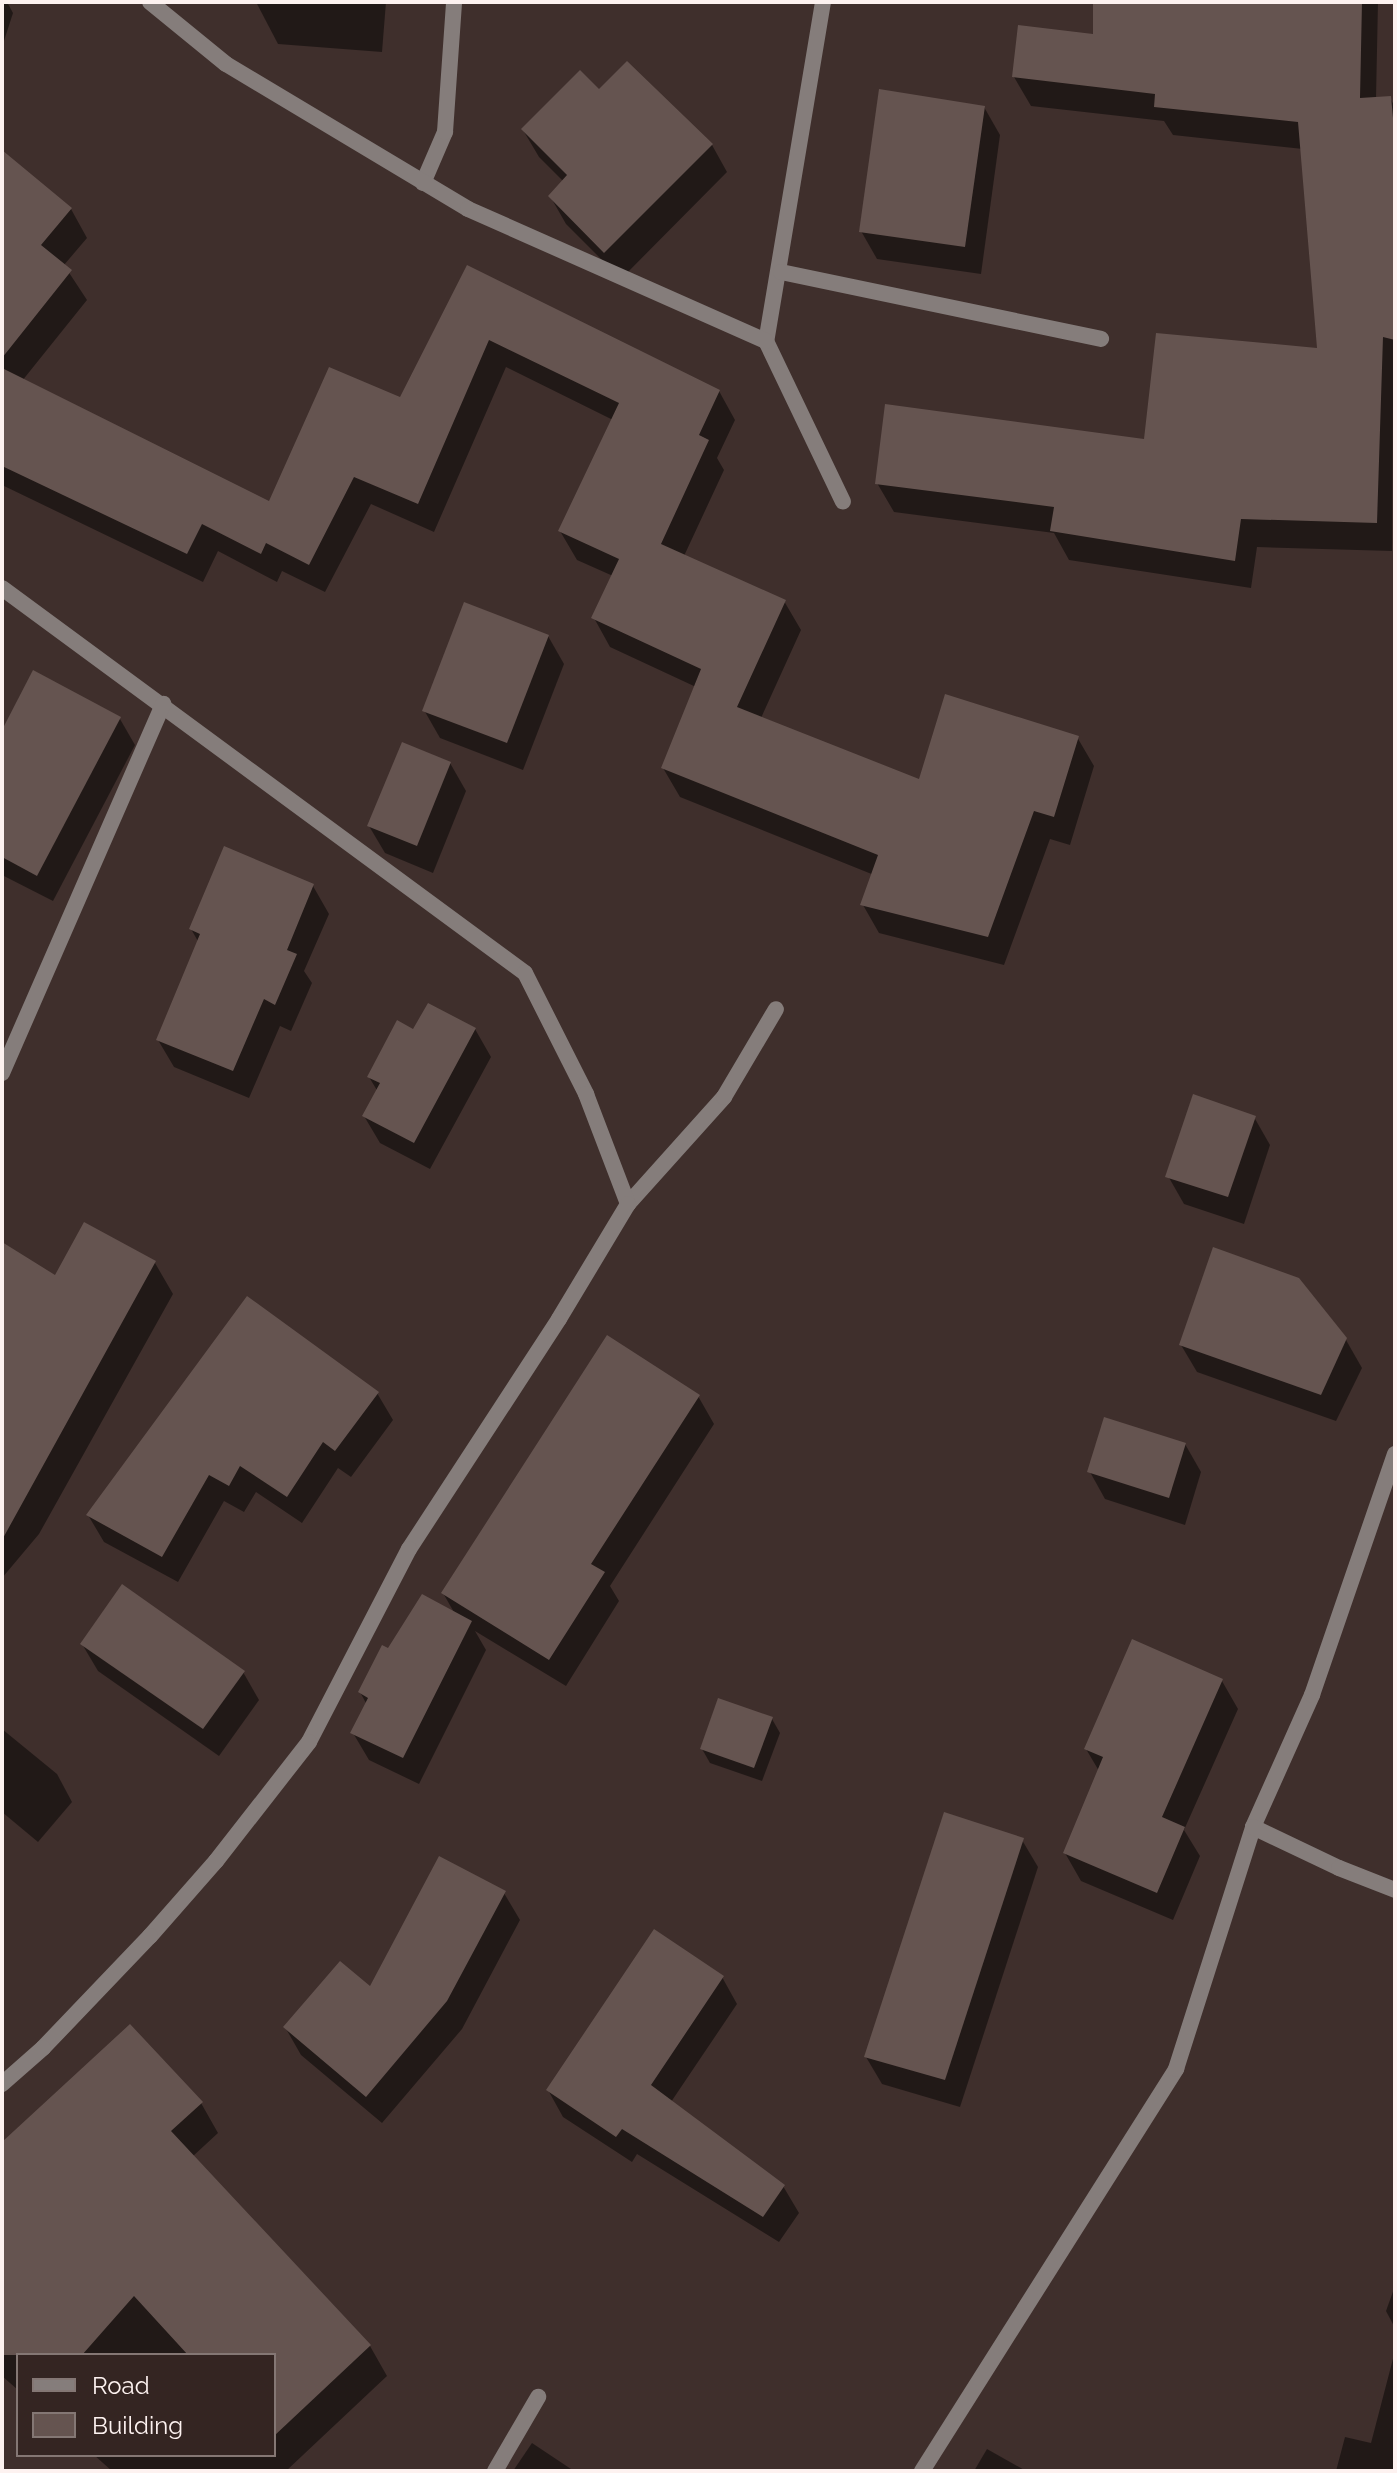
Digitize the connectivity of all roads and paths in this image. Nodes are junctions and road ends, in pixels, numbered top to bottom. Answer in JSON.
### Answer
{"nodes":[{"id":1,"x":150,"y":2,"type":"edge"},
{"id":2,"x":454,"y":2,"type":"edge"},
{"id":3,"x":823,"y":2,"type":"edge"},
{"id":4,"x":423,"y":183,"type":"junction"},
{"id":5,"x":781,"y":272,"type":"junction"},
{"id":6,"x":1101,"y":339,"type":"dead end"},
{"id":7,"x":766,"y":341,"type":"junction"},
{"id":8,"x":843,"y":502,"type":"dead end"},
{"id":9,"x":2,"y":588,"type":"edge"},
{"id":10,"x":163,"y":704,"type":"junction"},
{"id":11,"x":776,"y":1009,"type":"dead end"},
{"id":12,"x":2,"y":1073,"type":"edge"},
{"id":13,"x":628,"y":1204,"type":"junction"},
{"id":14,"x":1395,"y":1454,"type":"edge"},
{"id":15,"x":1253,"y":1827,"type":"junction"},
{"id":16,"x":1395,"y":1890,"type":"edge"},
{"id":17,"x":2,"y":2084,"type":"edge"},
{"id":18,"x":538,"y":2397,"type":"dead end"},
{"id":19,"x":495,"y":2471,"type":"edge"},
{"id":20,"x":922,"y":2471,"type":"edge"}],
"edges":[{"from":1,"to":4,"type":"street"},
{"from":2,"to":4,"type":"street"},
{"from":3,"to":5,"type":"street"},
{"from":4,"to":7,"type":"street"},
{"from":5,"to":6,"type":"street"},
{"from":5,"to":7,"type":"street"},
{"from":7,"to":8,"type":"street"},
{"from":9,"to":10,"type":"street"},
{"from":10,"to":12,"type":"street"},
{"from":10,"to":13,"type":"street"},
{"from":11,"to":13,"type":"street"},
{"from":13,"to":17,"type":"street"},
{"from":14,"to":15,"type":"street"},
{"from":15,"to":16,"type":"street"},
{"from":15,"to":20,"type":"street"},
{"from":18,"to":19,"type":"street"}]}
